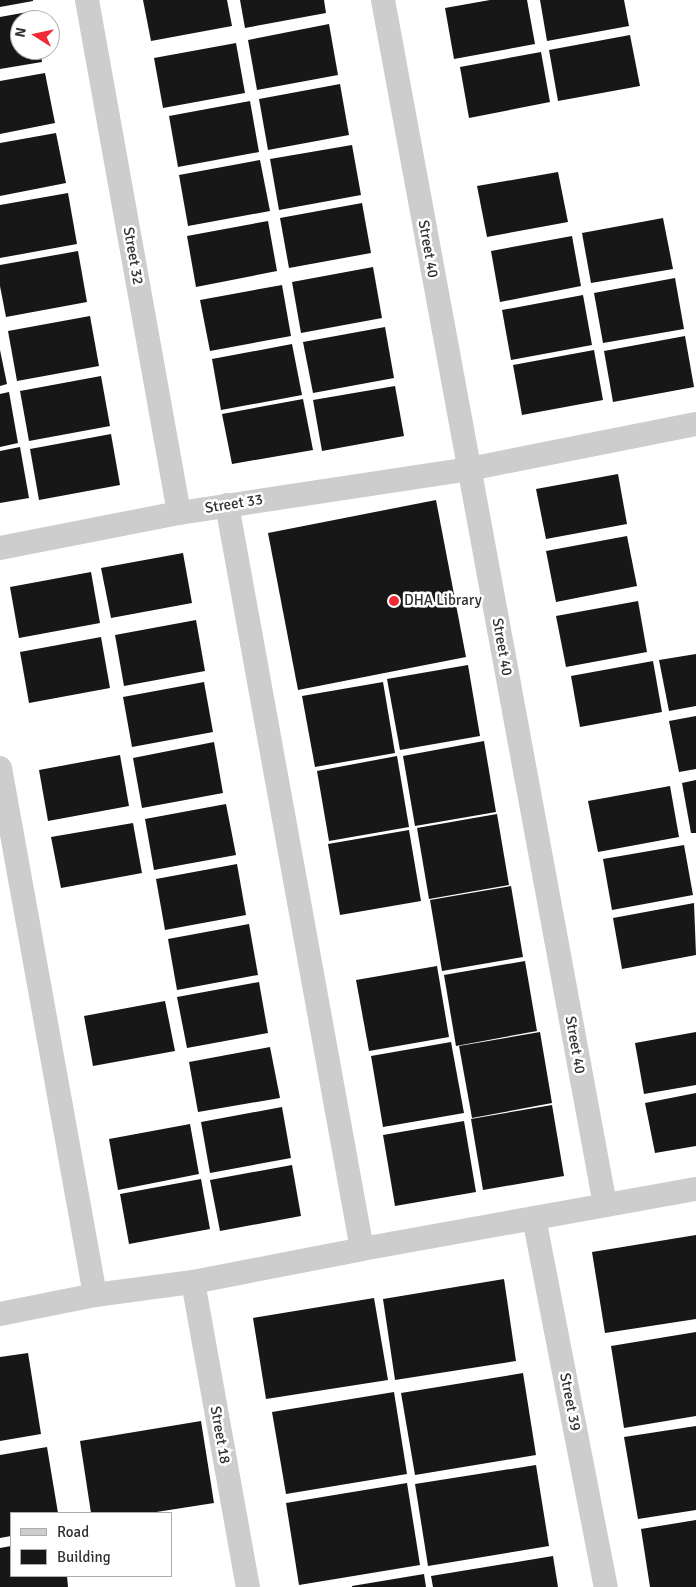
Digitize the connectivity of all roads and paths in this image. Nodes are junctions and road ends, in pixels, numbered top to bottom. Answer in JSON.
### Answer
{"nodes":[{"id":1,"x":87,"y":0,"type":"edge"},
{"id":2,"x":383,"y":0,"type":"edge"},
{"id":3,"x":696,"y":424,"type":"edge"},
{"id":4,"x":469,"y":469,"type":"junction"},
{"id":5,"x":227,"y":504,"type":"junction"},
{"id":6,"x":179,"y":513,"type":"junction"},
{"id":7,"x":0,"y":548,"type":"edge"},
{"id":8,"x":0,"y":768,"type":"edge"},
{"id":9,"x":696,"y":1189,"type":"edge"},
{"id":10,"x":605,"y":1205,"type":"junction"},
{"id":11,"x":534,"y":1218,"type":"junction"},
{"id":12,"x":362,"y":1249,"type":"junction"},
{"id":13,"x":193,"y":1282,"type":"junction"},
{"id":14,"x":95,"y":1295,"type":"junction"},
{"id":15,"x":0,"y":1314,"type":"edge"},
{"id":16,"x":248,"y":1587,"type":"edge"},
{"id":17,"x":606,"y":1587,"type":"edge"}],
"edges":[{"from":1,"to":6,"type":"street","name":"Street 32"},
{"from":2,"to":4,"type":"street","name":"Street 40"},
{"from":3,"to":4,"type":"street","name":"Street 33"},
{"from":4,"to":5,"type":"street","name":"Street 33"},
{"from":4,"to":10,"type":"street","name":"Street 40"},
{"from":5,"to":6,"type":"street","name":"Street 33"},
{"from":5,"to":12,"type":"street"},
{"from":6,"to":7,"type":"street","name":"Street 33"},
{"from":8,"to":14,"type":"street"},
{"from":9,"to":10,"type":"street"},
{"from":10,"to":11,"type":"street"},
{"from":11,"to":12,"type":"street"},
{"from":11,"to":17,"type":"street","name":"Street 39"},
{"from":12,"to":13,"type":"street"},
{"from":13,"to":14,"type":"street"},
{"from":13,"to":16,"type":"street","name":"Street 18"},
{"from":14,"to":15,"type":"street"}]}
